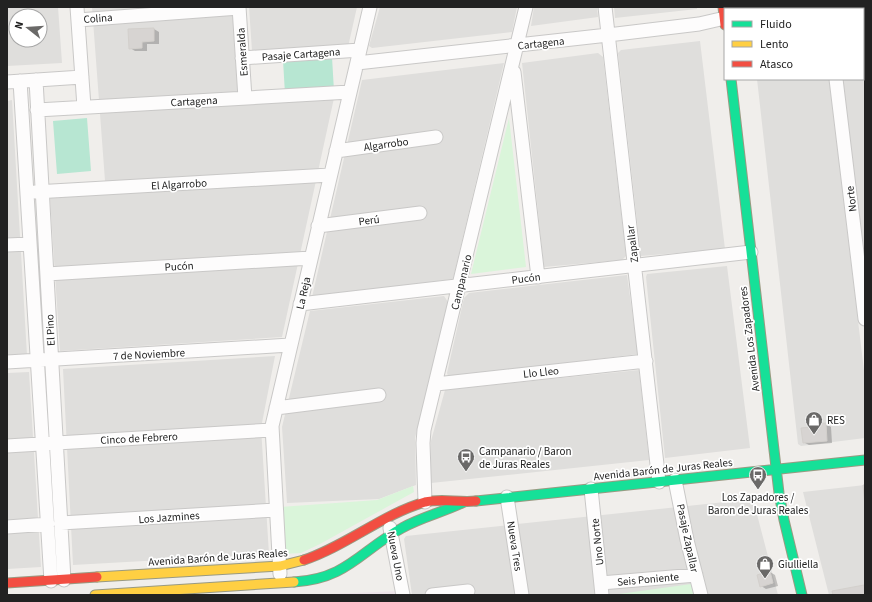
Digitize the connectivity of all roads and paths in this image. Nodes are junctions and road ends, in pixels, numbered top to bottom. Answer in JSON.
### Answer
{"nodes":[{"id":1,"x":370,"y":7,"type":"edge"},
{"id":2,"x":526,"y":7,"type":"edge"},
{"id":3,"x":605,"y":7,"type":"edge"},
{"id":4,"x":239,"y":8,"type":"edge"},
{"id":5,"x":77,"y":13,"type":"edge"},
{"id":6,"x":724,"y":17,"type":"edge"},
{"id":7,"x":608,"y":35,"type":"junction"},
{"id":8,"x":517,"y":45,"type":"junction"},
{"id":9,"x":360,"y":50,"type":"junction"},
{"id":10,"x":242,"y":58,"type":"junction"},
{"id":11,"x":357,"y":63,"type":"junction"},
{"id":12,"x":514,"y":63,"type":"junction"},
{"id":13,"x":82,"y":77,"type":"junction"},
{"id":14,"x":36,"y":80,"type":"junction"},
{"id":15,"x":731,"y":80,"type":"edge"},
{"id":16,"x":836,"y":80,"type":"edge"},
{"id":17,"x":14,"y":82,"type":"edge"},
{"id":18,"x":350,"y":92,"type":"junction"},
{"id":19,"x":245,"y":98,"type":"junction"},
{"id":20,"x":84,"y":107,"type":"junction"},
{"id":21,"x":37,"y":110,"type":"junction"},
{"id":22,"x":436,"y":137,"type":"dead end"},
{"id":23,"x":336,"y":151,"type":"junction"},
{"id":24,"x":330,"y":175,"type":"junction"},
{"id":25,"x":42,"y":192,"type":"junction"},
{"id":26,"x":27,"y":193,"type":"junction"},
{"id":27,"x":420,"y":213,"type":"dead end"},
{"id":28,"x":318,"y":226,"type":"junction"},
{"id":29,"x":30,"y":244,"type":"junction"},
{"id":30,"x":7,"y":245,"type":"edge"},
{"id":31,"x":751,"y":252,"type":"junction"},
{"id":32,"x":311,"y":258,"type":"junction"},
{"id":33,"x":635,"y":266,"type":"junction"},
{"id":34,"x":47,"y":274,"type":"junction"},
{"id":35,"x":538,"y":277,"type":"junction"},
{"id":36,"x":460,"y":286,"type":"junction"},
{"id":37,"x":300,"y":304,"type":"junction"},
{"id":38,"x":865,"y":319,"type":"edge"},
{"id":39,"x":290,"y":345,"type":"junction"},
{"id":40,"x":52,"y":360,"type":"junction"},
{"id":41,"x":38,"y":361,"type":"junction"},
{"id":42,"x":646,"y":361,"type":"junction"},
{"id":43,"x":7,"y":362,"type":"edge"},
{"id":44,"x":436,"y":384,"type":"junction"},
{"id":45,"x":379,"y":395,"type":"dead end"},
{"id":46,"x":276,"y":408,"type":"junction"},
{"id":47,"x":272,"y":430,"type":"junction"},
{"id":48,"x":43,"y":443,"type":"junction"},
{"id":49,"x":57,"y":443,"type":"junction"},
{"id":50,"x":7,"y":446,"type":"edge"},
{"id":51,"x":865,"y":460,"type":"edge"},
{"id":52,"x":776,"y":470,"type":"junction"},
{"id":53,"x":675,"y":480,"type":"junction"},
{"id":54,"x":660,"y":482,"type":"junction"},
{"id":55,"x":591,"y":489,"type":"junction"},
{"id":56,"x":507,"y":497,"type":"junction"},
{"id":57,"x":425,"y":502,"type":"junction"},
{"id":58,"x":464,"y":502,"type":"junction"},
{"id":59,"x":276,"y":510,"type":"junction"},
{"id":60,"x":388,"y":518,"type":"junction"},
{"id":61,"x":61,"y":523,"type":"junction"},
{"id":62,"x":48,"y":524,"type":"junction"},
{"id":63,"x":7,"y":527,"type":"edge"},
{"id":64,"x":391,"y":534,"type":"junction"},
{"id":65,"x":280,"y":566,"type":"junction"},
{"id":66,"x":696,"y":575,"type":"junction"},
{"id":67,"x":51,"y":580,"type":"junction"},
{"id":68,"x":64,"y":580,"type":"junction"},
{"id":69,"x":7,"y":583,"type":"edge"},
{"id":70,"x":280,"y":584,"type":"junction"},
{"id":71,"x":602,"y":589,"type":"edge"},
{"id":72,"x":468,"y":591,"type":"dead end"},
{"id":73,"x":95,"y":595,"type":"edge"},
{"id":74,"x":403,"y":595,"type":"edge"},
{"id":75,"x":432,"y":595,"type":"edge"},
{"id":76,"x":522,"y":595,"type":"edge"},
{"id":77,"x":701,"y":595,"type":"edge"},
{"id":78,"x":802,"y":595,"type":"edge"}],
"edges":[{"from":1,"to":9,"type":"street","name":"La Reja"},
{"from":2,"to":8,"type":"street","name":"Campanario"},
{"from":3,"to":7,"type":"street","name":"Zapallar"},
{"from":4,"to":5,"type":"street","name":"Colina"},
{"from":4,"to":10,"type":"street","name":"Esmeralda"},
{"from":5,"to":13,"type":"street"},
{"from":6,"to":7,"type":"street","name":"Cartagena"},
{"from":7,"to":8,"type":"street","name":"Cartagena"},
{"from":7,"to":33,"type":"street","name":"Zapallar"},
{"from":8,"to":11,"type":"street","name":"Cartagena"},
{"from":8,"to":12,"type":"street","name":"Campanario"},
{"from":9,"to":10,"type":"street","name":"Pasaje Cartagena"},
{"from":9,"to":11,"type":"street","name":"La Reja"},
{"from":10,"to":19,"type":"street","name":"Esmeralda"},
{"from":11,"to":18,"type":"street","name":"La Reja"},
{"from":12,"to":35,"type":"street","name":"Campanario"},
{"from":12,"to":36,"type":"street","name":"Campanario"},
{"from":13,"to":14,"type":"street"},
{"from":13,"to":20,"type":"street"},
{"from":14,"to":17,"type":"street"},
{"from":14,"to":21,"type":"street","name":"El Pino"},
{"from":15,"to":31,"type":"street","name":"Avenida Los Zapadores"},
{"from":16,"to":38,"type":"street","name":"Norte"},
{"from":17,"to":26,"type":"street","name":"El Pino"},
{"from":18,"to":19,"type":"street","name":"Cartagena"},
{"from":18,"to":23,"type":"street","name":"La Reja"},
{"from":19,"to":20,"type":"street","name":"Cartagena"},
{"from":20,"to":21,"type":"street","name":"Cartagena"},
{"from":21,"to":25,"type":"street","name":"El Pino"},
{"from":22,"to":23,"type":"street","name":"Algarrobo"},
{"from":23,"to":24,"type":"street","name":"La Reja"},
{"from":24,"to":25,"type":"street","name":"El Algarrobo"},
{"from":24,"to":28,"type":"street","name":"La Reja"},
{"from":25,"to":26,"type":"street","name":"El Algarrobo"},
{"from":25,"to":34,"type":"street","name":"El Pino"},
{"from":26,"to":29,"type":"street","name":"El Pino"},
{"from":27,"to":28,"type":"street","name":"Perú"},
{"from":28,"to":32,"type":"street","name":"La Reja"},
{"from":29,"to":30,"type":"street"},
{"from":29,"to":41,"type":"street","name":"El Pino"},
{"from":31,"to":33,"type":"street","name":"Pucón"},
{"from":31,"to":52,"type":"street","name":"Avenida Los Zapadores"},
{"from":32,"to":34,"type":"street","name":"Pucón"},
{"from":32,"to":37,"type":"street","name":"La Reja"},
{"from":33,"to":35,"type":"street","name":"Pucón"},
{"from":33,"to":42,"type":"street","name":"Zapallar"},
{"from":34,"to":40,"type":"street","name":"El Pino"},
{"from":35,"to":36,"type":"street","name":"Pucón"},
{"from":36,"to":37,"type":"street","name":"Pucón"},
{"from":36,"to":44,"type":"street","name":"Campanario"},
{"from":37,"to":39,"type":"street","name":"La Reja"},
{"from":39,"to":40,"type":"street","name":"7 de Noviembre"},
{"from":39,"to":46,"type":"street","name":"La Reja"},
{"from":40,"to":41,"type":"street","name":"7 de Noviembre"},
{"from":40,"to":49,"type":"street","name":"El Pino"},
{"from":41,"to":43,"type":"street","name":"7 de Noviembre"},
{"from":41,"to":48,"type":"street","name":"El Pino"},
{"from":42,"to":44,"type":"street","name":"Llo Lleo"},
{"from":42,"to":54,"type":"street","name":"Zapallar"},
{"from":44,"to":57,"type":"street","name":"Campanario"},
{"from":45,"to":46,"type":"street"},
{"from":46,"to":47,"type":"street","name":"La Reja"},
{"from":47,"to":49,"type":"street","name":"Cinco de Febrero"},
{"from":47,"to":59,"type":"street","name":"La Reja"},
{"from":48,"to":49,"type":"street","name":"Cinco de Febrero"},
{"from":48,"to":50,"type":"street","name":"Cinco de Febrero"},
{"from":48,"to":62,"type":"street","name":"El Pino"},
{"from":49,"to":61,"type":"street","name":"El Pino"},
{"from":51,"to":52,"type":"street","name":"Avenida Barón de Juras Reales"},
{"from":52,"to":53,"type":"street","name":"Avenida Barón de Juras Reales"},
{"from":52,"to":78,"type":"street","name":"Avenida Los Zapadores"},
{"from":53,"to":54,"type":"street","name":"Avenida Barón de Juras Reales"},
{"from":53,"to":66,"type":"street","name":"Pasaje Zapallar"},
{"from":54,"to":55,"type":"street","name":"Avenida Barón de Juras Reales"},
{"from":55,"to":56,"type":"street","name":"Avenida Barón de Juras Reales"},
{"from":55,"to":71,"type":"street","name":"Uno Norte"},
{"from":56,"to":58,"type":"street","name":"Avenida Barón de Juras Reales"},
{"from":56,"to":76,"type":"street","name":"Nueva Tres"},
{"from":57,"to":58,"type":"street","name":"Avenida Barón de Juras Reales"},
{"from":57,"to":60,"type":"street","name":"Avenida Barón de Juras Reales"},
{"from":58,"to":64,"type":"street","name":"Avenida Barón de Juras Reales"},
{"from":59,"to":61,"type":"street","name":"Los Jazmines"},
{"from":59,"to":65,"type":"street","name":"La Reja"},
{"from":60,"to":64,"type":"street","name":"Nueva Uno"},
{"from":60,"to":65,"type":"street","name":"Avenida Barón de Juras Reales"},
{"from":61,"to":68,"type":"street","name":"El Pino"},
{"from":62,"to":63,"type":"street"},
{"from":62,"to":67,"type":"street","name":"El Pino"},
{"from":64,"to":70,"type":"street","name":"Avenida Barón de Juras Reales"},
{"from":64,"to":74,"type":"street","name":"Nueva Uno"},
{"from":65,"to":68,"type":"street","name":"Avenida Barón de Juras Reales"},
{"from":65,"to":70,"type":"street","name":"La Reja"},
{"from":66,"to":71,"type":"street","name":"Seis Poniente"},
{"from":66,"to":77,"type":"street","name":"Pasaje Zapallar"},
{"from":67,"to":68,"type":"street","name":"Avenida Barón de Juras Reales"},
{"from":67,"to":69,"type":"street","name":"Avenida Barón de Juras Reales"},
{"from":70,"to":73,"type":"street","name":"Avenida Barón de Juras Reales"},
{"from":72,"to":75,"type":"street"}]}
